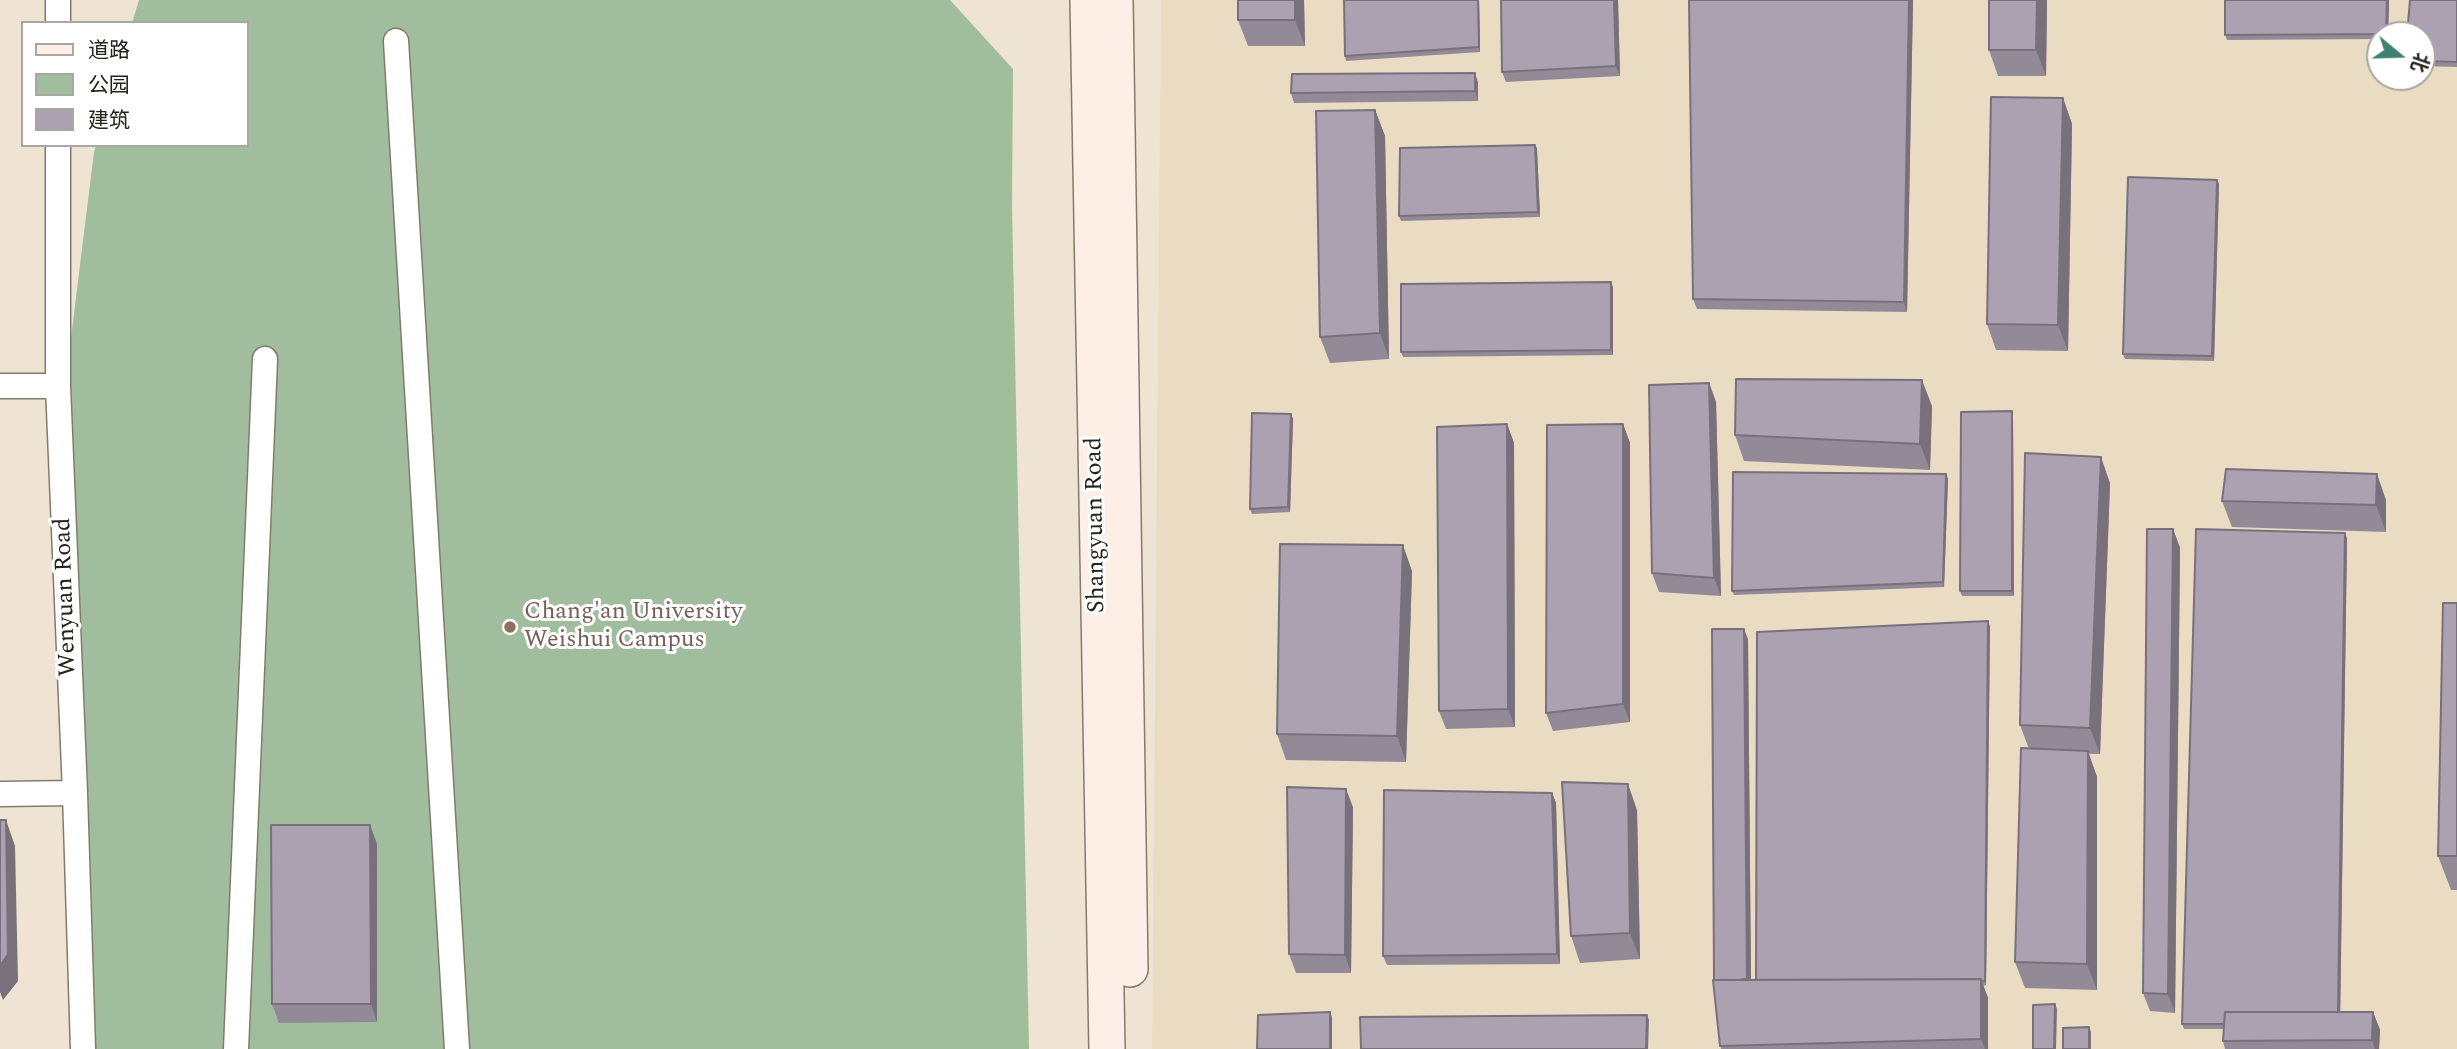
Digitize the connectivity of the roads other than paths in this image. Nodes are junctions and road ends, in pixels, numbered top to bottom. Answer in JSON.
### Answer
{"nodes":[{"id":1,"x":58,"y":0,"type":"edge"},
{"id":2,"x":1088,"y":0,"type":"edge"},
{"id":3,"x":1115,"y":0,"type":"edge"},
{"id":4,"x":58,"y":21,"type":"edge"},
{"id":5,"x":396,"y":41,"type":"dead end"},
{"id":6,"x":58,"y":147,"type":"edge"},
{"id":7,"x":265,"y":359,"type":"dead end"},
{"id":8,"x":0,"y":386,"type":"edge"},
{"id":9,"x":58,"y":386,"type":"junction"},
{"id":10,"x":75,"y":793,"type":"junction"},
{"id":11,"x":0,"y":794,"type":"edge"},
{"id":12,"x":83,"y":1049,"type":"edge"},
{"id":13,"x":236,"y":1049,"type":"edge"},
{"id":14,"x":457,"y":1049,"type":"edge"},
{"id":15,"x":1107,"y":1049,"type":"edge"},
{"id":16,"x":1132,"y":1049,"type":"edge"}],
"edges":[{"from":1,"to":4,"type":"street"},
{"from":2,"to":15,"type":"main road","name":"Shangyuan Road"},
{"from":3,"to":16,"type":"main road","name":"Shangyuan Road"},
{"from":5,"to":14,"type":"street"},
{"from":6,"to":9,"type":"street","name":"Wenyuan Road"},
{"from":7,"to":13,"type":"street"},
{"from":8,"to":9,"type":"street"},
{"from":9,"to":10,"type":"street","name":"Wenyuan Road"},
{"from":10,"to":11,"type":"street"},
{"from":10,"to":12,"type":"street","name":"Wenyuan Road"}]}
